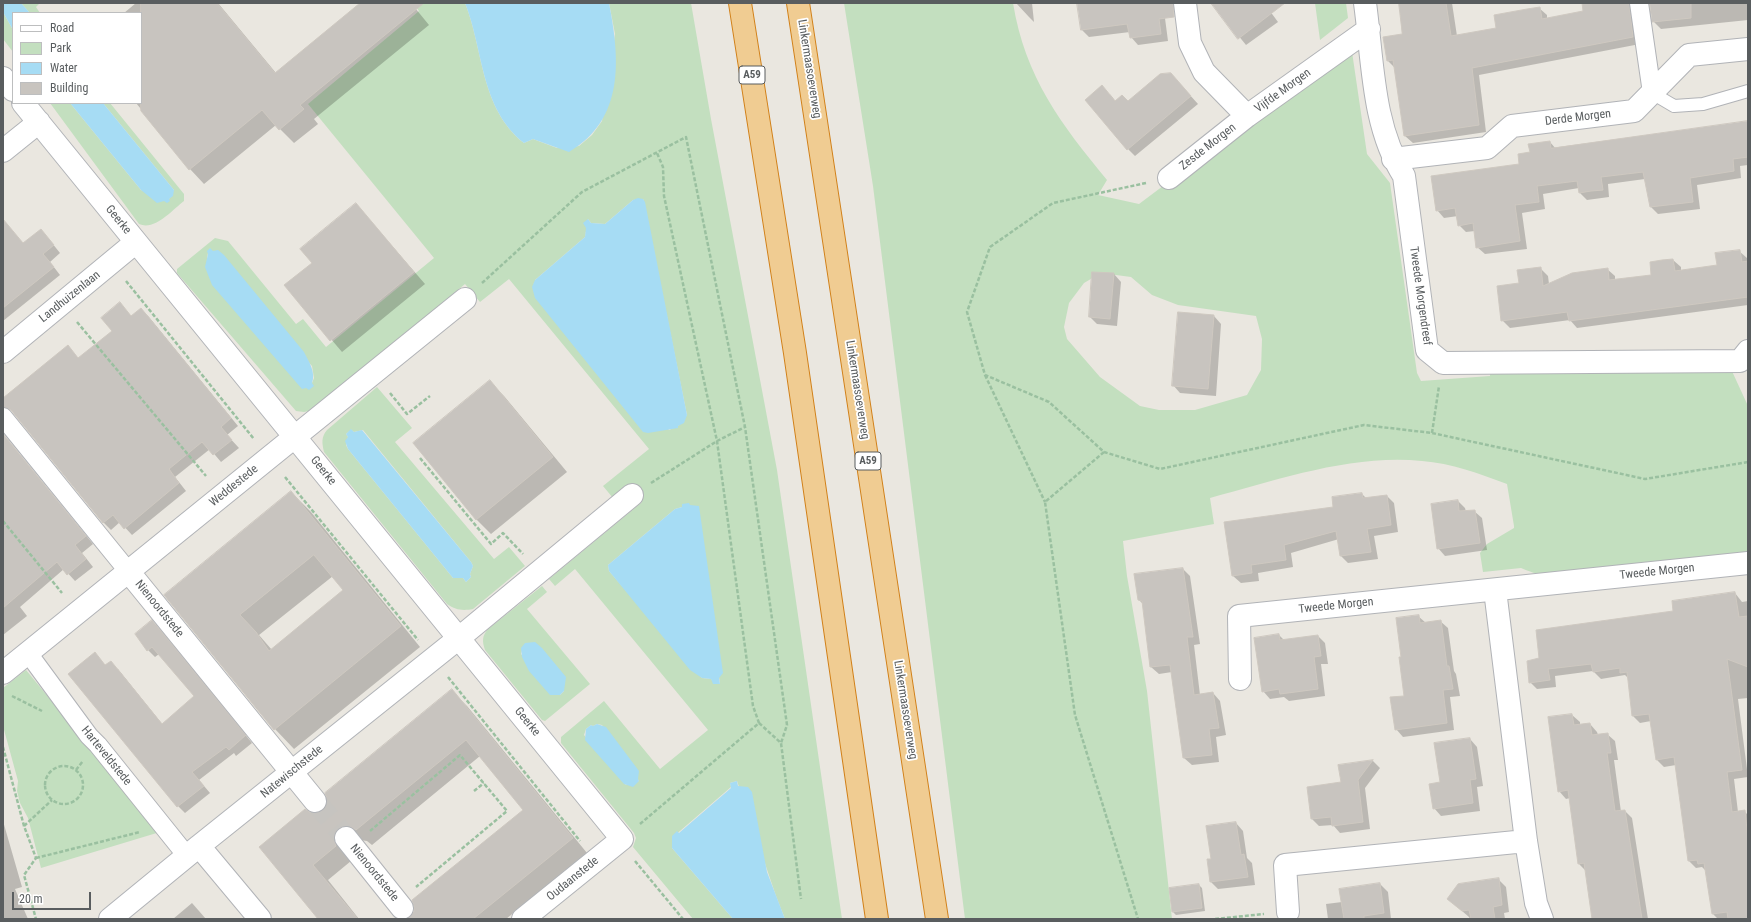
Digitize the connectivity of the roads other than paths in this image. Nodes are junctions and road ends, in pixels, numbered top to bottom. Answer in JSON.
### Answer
{"nodes":[{"id":1,"x":740,"y":3,"type":"edge"},
{"id":2,"x":798,"y":3,"type":"edge"},
{"id":3,"x":1185,"y":3,"type":"edge"},
{"id":4,"x":1365,"y":3,"type":"edge"},
{"id":5,"x":1639,"y":3,"type":"edge"},
{"id":6,"x":1369,"y":29,"type":"junction"},
{"id":7,"x":1748,"y":49,"type":"edge"},
{"id":8,"x":3,"y":78,"type":"edge"},
{"id":9,"x":12,"y":89,"type":"edge"},
{"id":10,"x":1748,"y":91,"type":"edge"},
{"id":11,"x":1652,"y":93,"type":"junction"},
{"id":12,"x":24,"y":104,"type":"edge"},
{"id":13,"x":1247,"y":116,"type":"junction"},
{"id":14,"x":39,"y":122,"type":"junction"},
{"id":15,"x":3,"y":150,"type":"edge"},
{"id":16,"x":1393,"y":159,"type":"junction"},
{"id":17,"x":1169,"y":178,"type":"road end"},
{"id":18,"x":136,"y":242,"type":"junction"},
{"id":19,"x":465,"y":299,"type":"road end"},
{"id":20,"x":3,"y":352,"type":"edge"},
{"id":21,"x":1744,"y":356,"type":"edge"},
{"id":22,"x":3,"y":417,"type":"edge"},
{"id":23,"x":296,"y":437,"type":"junction"},
{"id":24,"x":632,"y":495,"type":"road end"},
{"id":25,"x":1748,"y":563,"type":"edge"},
{"id":26,"x":128,"y":571,"type":"junction"},
{"id":27,"x":1495,"y":590,"type":"junction"},
{"id":28,"x":459,"y":638,"type":"junction"},
{"id":29,"x":28,"y":653,"type":"junction"},
{"id":30,"x":3,"y":673,"type":"edge"},
{"id":31,"x":1240,"y":680,"type":"dead end"},
{"id":32,"x":293,"y":772,"type":"junction"},
{"id":33,"x":315,"y":801,"type":"tunnel mouth"},
{"id":34,"x":355,"y":837,"type":"tunnel mouth"},
{"id":35,"x":622,"y":839,"type":"joint"},
{"id":36,"x":1526,"y":841,"type":"junction"},
{"id":37,"x":193,"y":851,"type":"junction"},
{"id":38,"x":406,"y":900,"type":"road end"},
{"id":39,"x":1288,"y":912,"type":"road end"},
{"id":40,"x":110,"y":919,"type":"edge"},
{"id":41,"x":260,"y":919,"type":"edge"},
{"id":42,"x":523,"y":919,"type":"edge"},
{"id":43,"x":877,"y":919,"type":"edge"},
{"id":44,"x":937,"y":919,"type":"edge"},
{"id":45,"x":1542,"y":919,"type":"edge"}],
"edges":[{"from":1,"to":43,"type":"highway","number":"A59"},
{"from":2,"to":44,"type":"highway","name":"Linkermaasoeverweg","number":"A59"},
{"from":3,"to":13,"type":"street","name":"Vijfde Morgen"},
{"from":4,"to":6,"type":"street","name":"Tweede Morgendreef"},
{"from":5,"to":11,"type":"street"},
{"from":6,"to":13,"type":"street","name":"Vijfde Morgen"},
{"from":6,"to":16,"type":"street","name":"Tweede Morgendreef"},
{"from":7,"to":11,"type":"street","name":"Derde Morgen"},
{"from":8,"to":9,"type":"street"},
{"from":10,"to":11,"type":"lane"},
{"from":11,"to":16,"type":"street","name":"Derde Morgen"},
{"from":12,"to":14,"type":"street","name":"Geerke"},
{"from":13,"to":17,"type":"street","name":"Zesde Morgen"},
{"from":14,"to":15,"type":"street"},
{"from":14,"to":18,"type":"street","name":"Geerke"},
{"from":16,"to":21,"type":"street","name":"Tweede Morgendreef"},
{"from":18,"to":20,"type":"street","name":"Landhuizenlaan"},
{"from":18,"to":23,"type":"street","name":"Geerke"},
{"from":19,"to":23,"type":"street","name":"Weddestede"},
{"from":22,"to":26,"type":"street","name":"Nienoordstede"},
{"from":23,"to":26,"type":"street","name":"Weddestede"},
{"from":23,"to":28,"type":"street","name":"Geerke"},
{"from":24,"to":28,"type":"street","name":"Natewischstede"},
{"from":25,"to":27,"type":"street","name":"Tweede Morgen"},
{"from":26,"to":29,"type":"street","name":"Weddestede"},
{"from":26,"to":32,"type":"street","name":"Nienoordstede"},
{"from":27,"to":31,"type":"street","name":"Tweede Morgen"},
{"from":27,"to":36,"type":"street"},
{"from":28,"to":32,"type":"street","name":"Natewischstede"},
{"from":28,"to":35,"type":"street","name":"Geerke"},
{"from":29,"to":30,"type":"street","name":"Weddestede"},
{"from":29,"to":37,"type":"street","name":"Harteveldstede"},
{"from":32,"to":33,"type":"street","name":"Nienoordstede"},
{"from":32,"to":37,"type":"street","name":"Natewischstede"},
{"from":34,"to":38,"type":"street","name":"Nienoordstede"},
{"from":35,"to":42,"type":"street","name":"Oudaanstede"},
{"from":36,"to":39,"type":"street"},
{"from":36,"to":45,"type":"street"},
{"from":37,"to":40,"type":"street","name":"Natewischstede"},
{"from":37,"to":41,"type":"street"}]}
